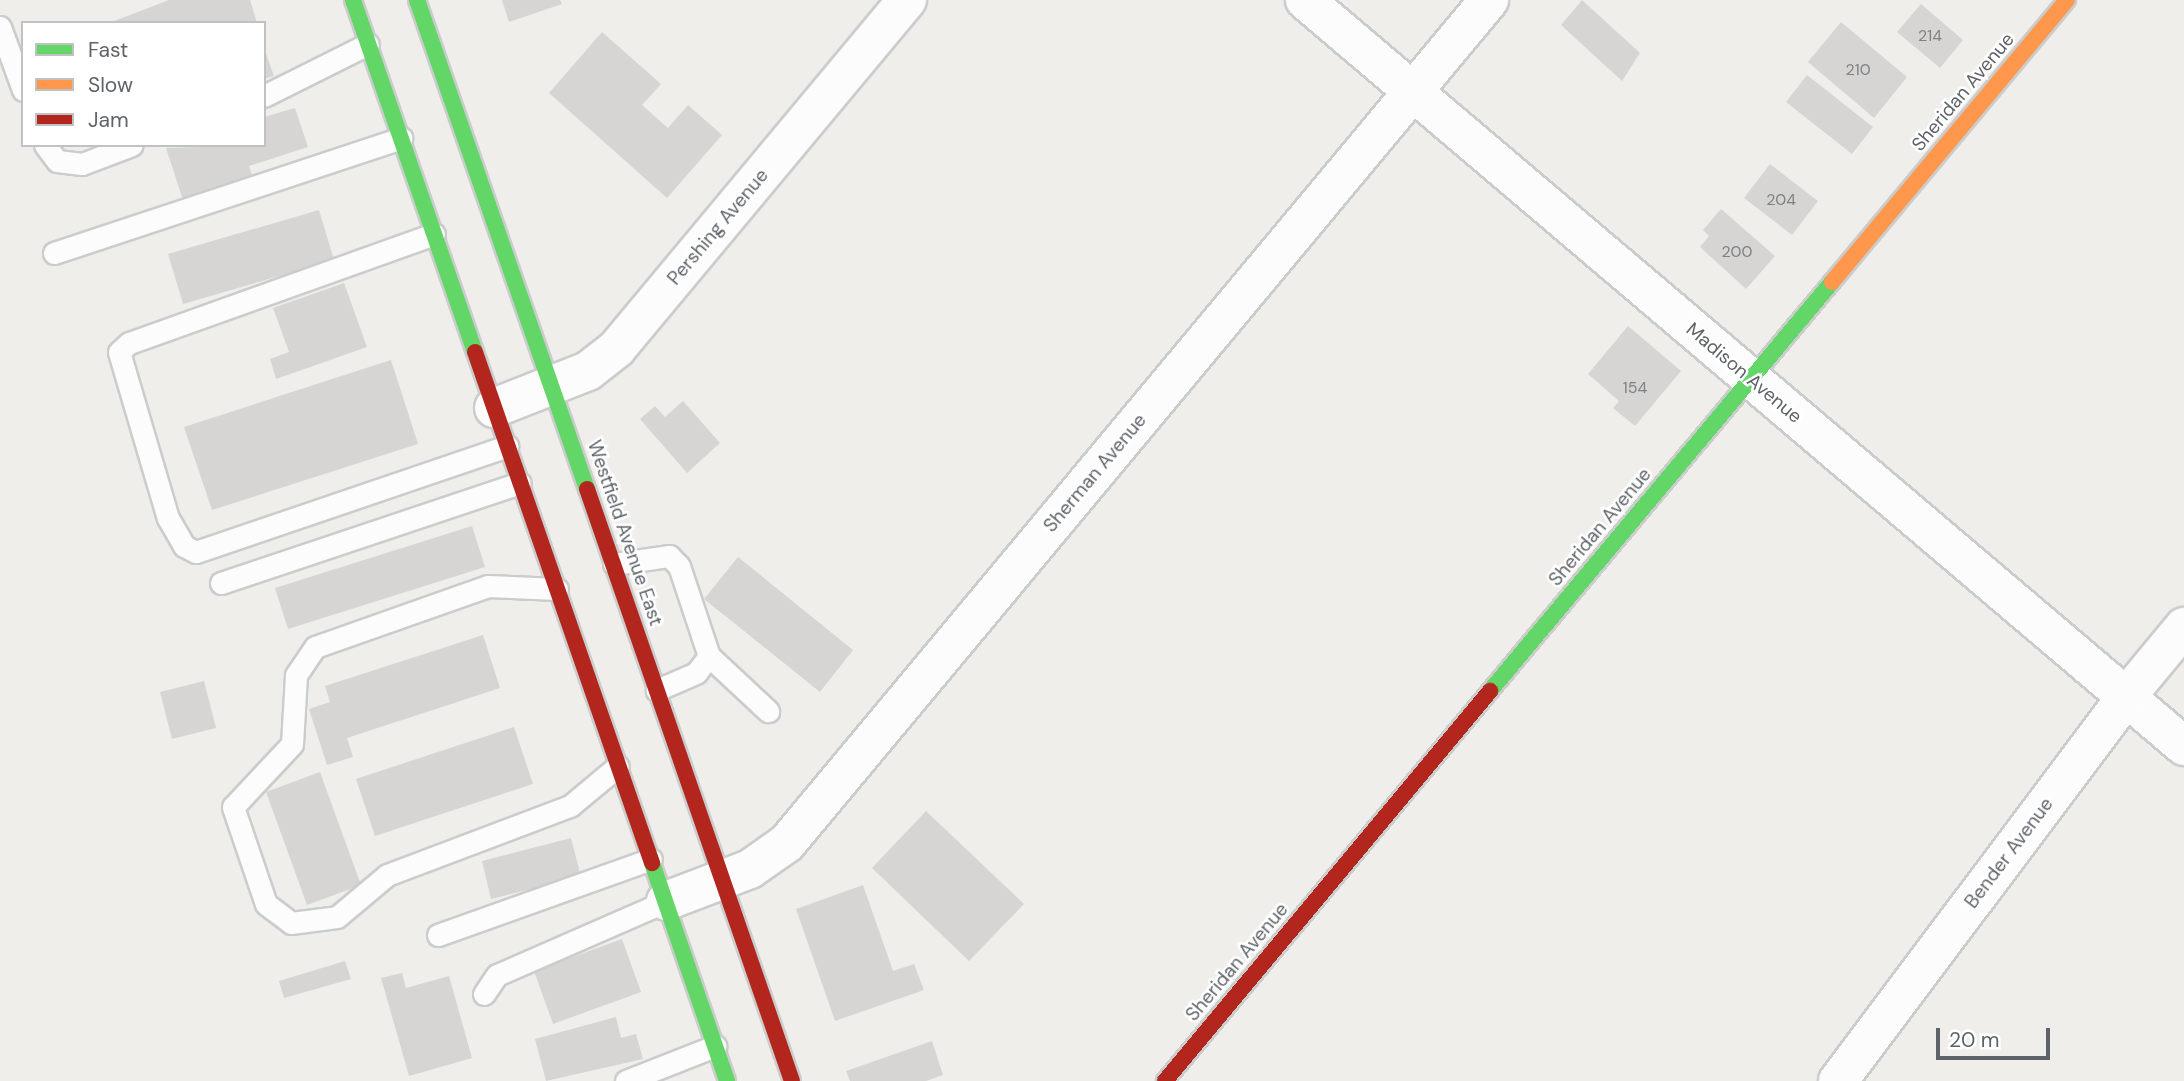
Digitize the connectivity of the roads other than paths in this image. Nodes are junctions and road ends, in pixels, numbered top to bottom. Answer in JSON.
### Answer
{"nodes":[{"id":1,"x":353,"y":0,"type":"edge"},
{"id":2,"x":417,"y":0,"type":"edge"},
{"id":3,"x":907,"y":0,"type":"edge"},
{"id":4,"x":1305,"y":0,"type":"edge"},
{"id":5,"x":1489,"y":0,"type":"edge"},
{"id":6,"x":2067,"y":0,"type":"edge"},
{"id":7,"x":425,"y":24,"type":"junction"},
{"id":8,"x":0,"y":27,"type":"edge"},
{"id":9,"x":368,"y":44,"type":"junction"},
{"id":10,"x":21,"y":85,"type":"edge"},
{"id":11,"x":1413,"y":92,"type":"junction"},
{"id":12,"x":266,"y":96,"type":"edge"},
{"id":13,"x":401,"y":138,"type":"junction"},
{"id":14,"x":47,"y":147,"type":"edge"},
{"id":15,"x":127,"y":147,"type":"edge"},
{"id":16,"x":434,"y":234,"type":"junction"},
{"id":17,"x":54,"y":253,"type":"dead end"},
{"id":18,"x":1752,"y":379,"type":"junction"},
{"id":19,"x":552,"y":387,"type":"junction"},
{"id":20,"x":494,"y":408,"type":"junction"},
{"id":21,"x":507,"y":446,"type":"junction"},
{"id":22,"x":520,"y":483,"type":"junction"},
{"id":23,"x":614,"y":564,"type":"junction"},
{"id":24,"x":221,"y":583,"type":"dead end"},
{"id":25,"x":557,"y":589,"type":"junction"},
{"id":26,"x":2184,"y":627,"type":"edge"},
{"id":27,"x":709,"y":656,"type":"junction"},
{"id":28,"x":657,"y":690,"type":"junction"},
{"id":29,"x":2126,"y":697,"type":"junction"},
{"id":30,"x":768,"y":711,"type":"dead end"},
{"id":31,"x":2184,"y":746,"type":"edge"},
{"id":32,"x":618,"y":766,"type":"junction"},
{"id":33,"x":651,"y":859,"type":"junction"},
{"id":34,"x":723,"y":879,"type":"junction"},
{"id":35,"x":666,"y":901,"type":"junction"},
{"id":36,"x":438,"y":935,"type":"dead end"},
{"id":37,"x":484,"y":994,"type":"dead end"},
{"id":38,"x":715,"y":1046,"type":"junction"},
{"id":39,"x":626,"y":1081,"type":"edge"},
{"id":40,"x":727,"y":1081,"type":"edge"},
{"id":41,"x":792,"y":1081,"type":"edge"},
{"id":42,"x":1165,"y":1081,"type":"edge"},
{"id":43,"x":1838,"y":1081,"type":"edge"}],
"edges":[{"from":1,"to":9,"type":"main road"},
{"from":2,"to":7,"type":"main road","name":"Westfield Avenue East"},
{"from":3,"to":19,"type":"street","name":"Pershing Avenue"},
{"from":4,"to":11,"type":"street","name":"Madison Avenue"},
{"from":5,"to":11,"type":"street","name":"Sherman Avenue"},
{"from":6,"to":18,"type":"main road","name":"Sheridan Avenue"},
{"from":7,"to":9,"type":"main road"},
{"from":7,"to":19,"type":"main road","name":"Westfield Avenue East"},
{"from":8,"to":10,"type":"lane"},
{"from":9,"to":12,"type":"lane"},
{"from":9,"to":13,"type":"main road"},
{"from":11,"to":18,"type":"street","name":"Madison Avenue"},
{"from":11,"to":34,"type":"street","name":"Sherman Avenue"},
{"from":13,"to":16,"type":"main road"},
{"from":13,"to":17,"type":"lane"},
{"from":14,"to":15,"type":"lane"},
{"from":16,"to":20,"type":"main road"},
{"from":16,"to":21,"type":"lane"},
{"from":18,"to":29,"type":"street","name":"Madison Avenue"},
{"from":18,"to":42,"type":"main road","name":"Sheridan Avenue"},
{"from":19,"to":20,"type":"street","name":"Pershing Avenue"},
{"from":19,"to":23,"type":"main road","name":"Westfield Avenue East"},
{"from":20,"to":21,"type":"main road"},
{"from":21,"to":22,"type":"main road"},
{"from":22,"to":24,"type":"lane"},
{"from":22,"to":25,"type":"main road"},
{"from":23,"to":27,"type":"lane"},
{"from":23,"to":28,"type":"main road","name":"Westfield Avenue East"},
{"from":25,"to":32,"type":"main road"},
{"from":25,"to":32,"type":"lane"},
{"from":26,"to":29,"type":"street","name":"Bender Avenue"},
{"from":27,"to":28,"type":"lane"},
{"from":27,"to":30,"type":"lane"},
{"from":28,"to":34,"type":"main road","name":"Westfield Avenue East"},
{"from":29,"to":31,"type":"street","name":"Madison Avenue"},
{"from":29,"to":43,"type":"street","name":"Bender Avenue"},
{"from":32,"to":33,"type":"main road"},
{"from":33,"to":35,"type":"main road"},
{"from":33,"to":36,"type":"lane"},
{"from":34,"to":35,"type":"street","name":"Sherman Avenue"},
{"from":34,"to":41,"type":"main road","name":"Westfield Avenue East"},
{"from":35,"to":37,"type":"lane"},
{"from":35,"to":38,"type":"main road"},
{"from":38,"to":39,"type":"lane"},
{"from":38,"to":40,"type":"main road"}]}
